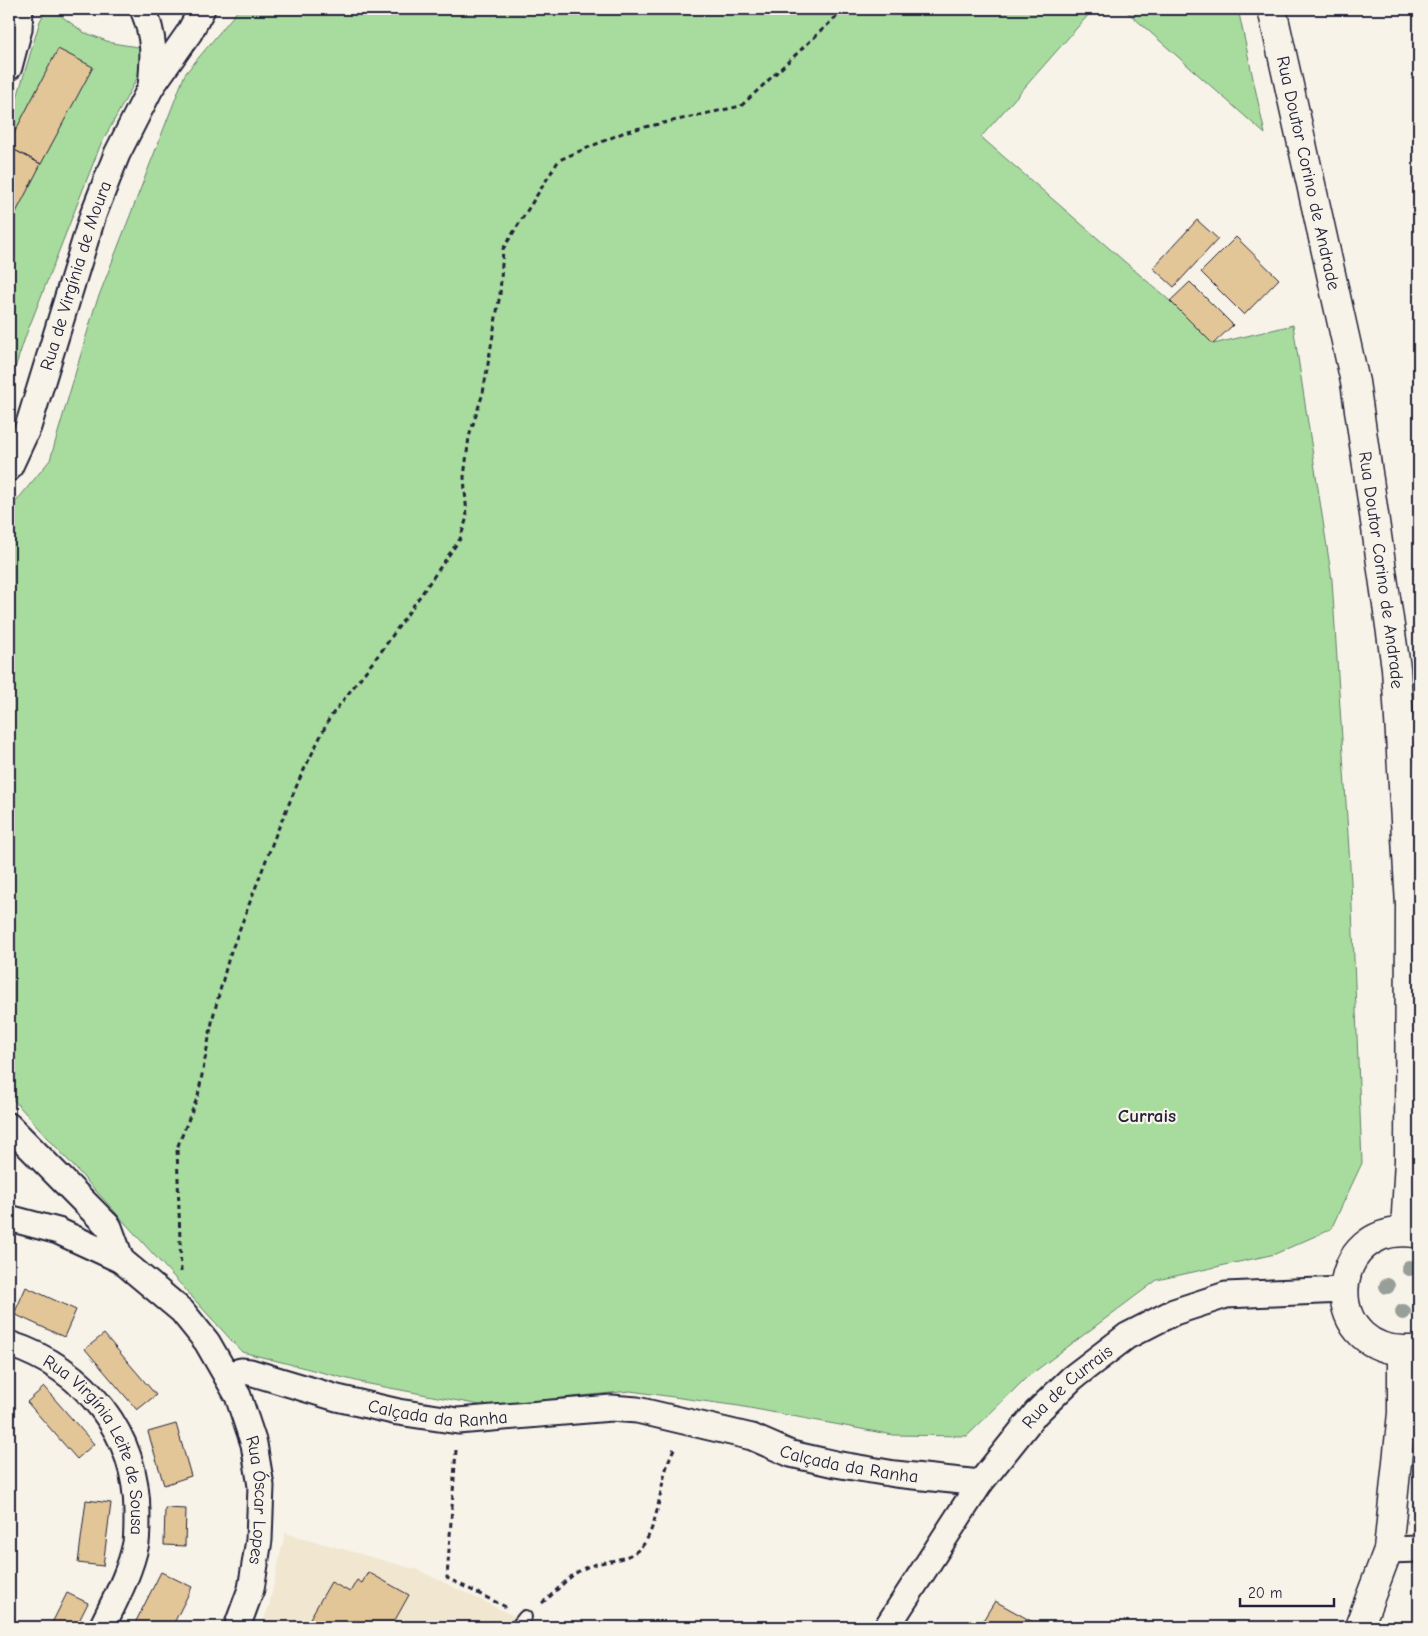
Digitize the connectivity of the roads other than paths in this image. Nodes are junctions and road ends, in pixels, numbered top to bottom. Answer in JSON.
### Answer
{"nodes":[{"id":1,"x":34,"y":9,"type":"edge"},
{"id":2,"x":143,"y":9,"type":"edge"},
{"id":3,"x":202,"y":9,"type":"edge"},
{"id":4,"x":1272,"y":9,"type":"edge"},
{"id":5,"x":20,"y":19,"type":"edge"},
{"id":6,"x":9,"y":67,"type":"edge"},
{"id":7,"x":151,"y":86,"type":"junction"},
{"id":8,"x":9,"y":468,"type":"edge"},
{"id":9,"x":9,"y":1126,"type":"edge"},
{"id":10,"x":9,"y":1218,"type":"edge"},
{"id":11,"x":1412,"y":1232,"type":"edge"},
{"id":12,"x":121,"y":1260,"type":"junction"},
{"id":13,"x":1343,"y":1290,"type":"junction"},
{"id":14,"x":9,"y":1344,"type":"edge"},
{"id":15,"x":1411,"y":1351,"type":"edge"},
{"id":16,"x":226,"y":1375,"type":"junction"},
{"id":17,"x":980,"y":1483,"type":"junction"},
{"id":18,"x":1419,"y":1549,"type":"edge"},
{"id":19,"x":1388,"y":1550,"type":"junction"},
{"id":20,"x":525,"y":1616,"type":"road end"},
{"id":21,"x":102,"y":1627,"type":"edge"},
{"id":22,"x":237,"y":1627,"type":"edge"},
{"id":23,"x":517,"y":1627,"type":"edge"},
{"id":24,"x":886,"y":1627,"type":"edge"},
{"id":25,"x":1359,"y":1627,"type":"edge"}],
"edges":[{"from":1,"to":5,"type":"street"},
{"from":2,"to":7,"type":"street","name":"Rua de Virgínia de Moura"},
{"from":3,"to":7,"type":"street","name":"Rua de Virgínia de Moura"},
{"from":4,"to":11,"type":"street","name":"Rua Doutor Corino de Andrade"},
{"from":5,"to":6,"type":"street"},
{"from":7,"to":8,"type":"street","name":"Rua de Virgínia de Moura"},
{"from":9,"to":12,"type":"street"},
{"from":10,"to":12,"type":"street"},
{"from":11,"to":13,"type":"street"},
{"from":12,"to":16,"type":"street"},
{"from":13,"to":15,"type":"street"},
{"from":13,"to":17,"type":"street","name":"Rua de Currais"},
{"from":14,"to":21,"type":"street","name":"Rua Virgínia Leite de Sousa"},
{"from":15,"to":19,"type":"street"},
{"from":16,"to":17,"type":"street","name":"Calçada da Ranha"},
{"from":16,"to":22,"type":"street","name":"Rua Óscar Lopes"},
{"from":17,"to":24,"type":"street","name":"Rua de Currais"},
{"from":18,"to":19,"type":"street"},
{"from":19,"to":25,"type":"street"},
{"from":20,"to":23,"type":"lane"}]}
